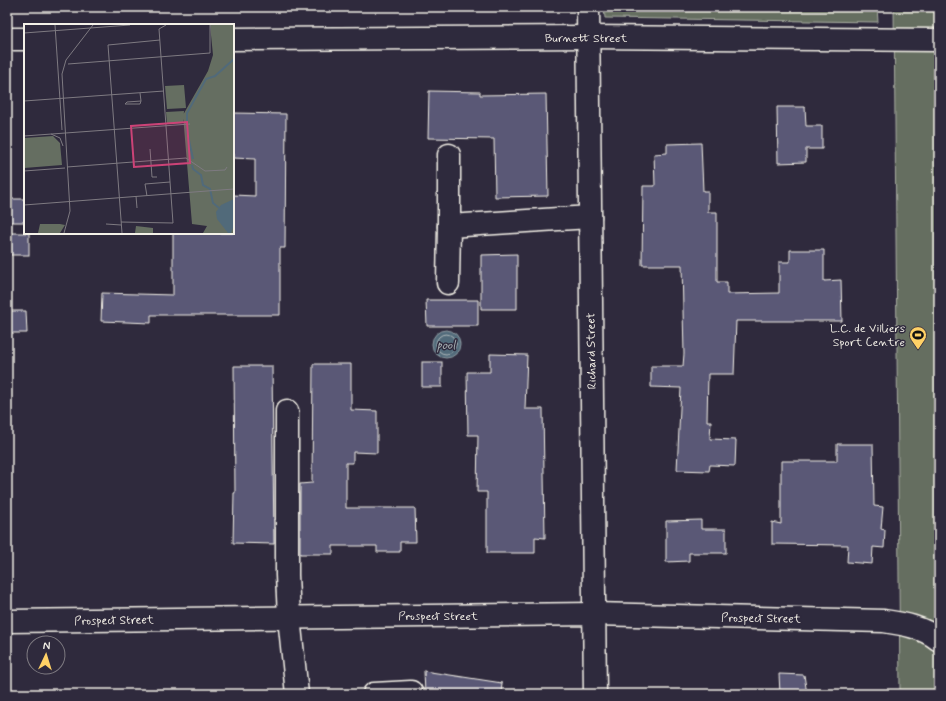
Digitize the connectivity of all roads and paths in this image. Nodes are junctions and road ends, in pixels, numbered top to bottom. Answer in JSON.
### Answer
{"nodes":[{"id":1,"x":588,"y":7,"type":"edge"},
{"id":2,"x":588,"y":37,"type":"junction"},
{"id":3,"x":24,"y":39,"type":"edge"},
{"id":4,"x":234,"y":39,"type":"edge"},
{"id":5,"x":7,"y":40,"type":"edge"},
{"id":6,"x":939,"y":40,"type":"edge"},
{"id":7,"x":449,"y":155,"type":"dead end"},
{"id":8,"x":590,"y":217,"type":"junction"},
{"id":9,"x":449,"y":226,"type":"junction"},
{"id":10,"x":448,"y":283,"type":"dead end"},
{"id":11,"x":287,"y":411,"type":"dead end"},
{"id":12,"x":594,"y":614,"type":"junction"},
{"id":13,"x":289,"y":617,"type":"junction"},
{"id":14,"x":7,"y":621,"type":"edge"},
{"id":15,"x":939,"y":640,"type":"edge"},
{"id":16,"x":411,"y":692,"type":"dead end"},
{"id":17,"x":297,"y":694,"type":"edge"},
{"id":18,"x":374,"y":694,"type":"edge"},
{"id":19,"x":595,"y":694,"type":"edge"}],
"edges":[{"from":1,"to":2,"type":"street","name":"Richard Street"},
{"from":2,"to":4,"type":"street","name":"Burnett Street"},
{"from":2,"to":6,"type":"street","name":"Burnett Street"},
{"from":2,"to":8,"type":"street","name":"Richard Street"},
{"from":3,"to":5,"type":"street"},
{"from":7,"to":9,"type":"street"},
{"from":8,"to":9,"type":"street"},
{"from":8,"to":12,"type":"street","name":"Richard Street"},
{"from":9,"to":10,"type":"street"},
{"from":11,"to":13,"type":"street"},
{"from":12,"to":13,"type":"street","name":"Prospect Street"},
{"from":12,"to":15,"type":"street","name":"Prospect Street"},
{"from":12,"to":19,"type":"street","name":"Richard Street"},
{"from":13,"to":14,"type":"street","name":"Prospect Street"},
{"from":13,"to":17,"type":"street"},
{"from":16,"to":18,"type":"street"}]}
